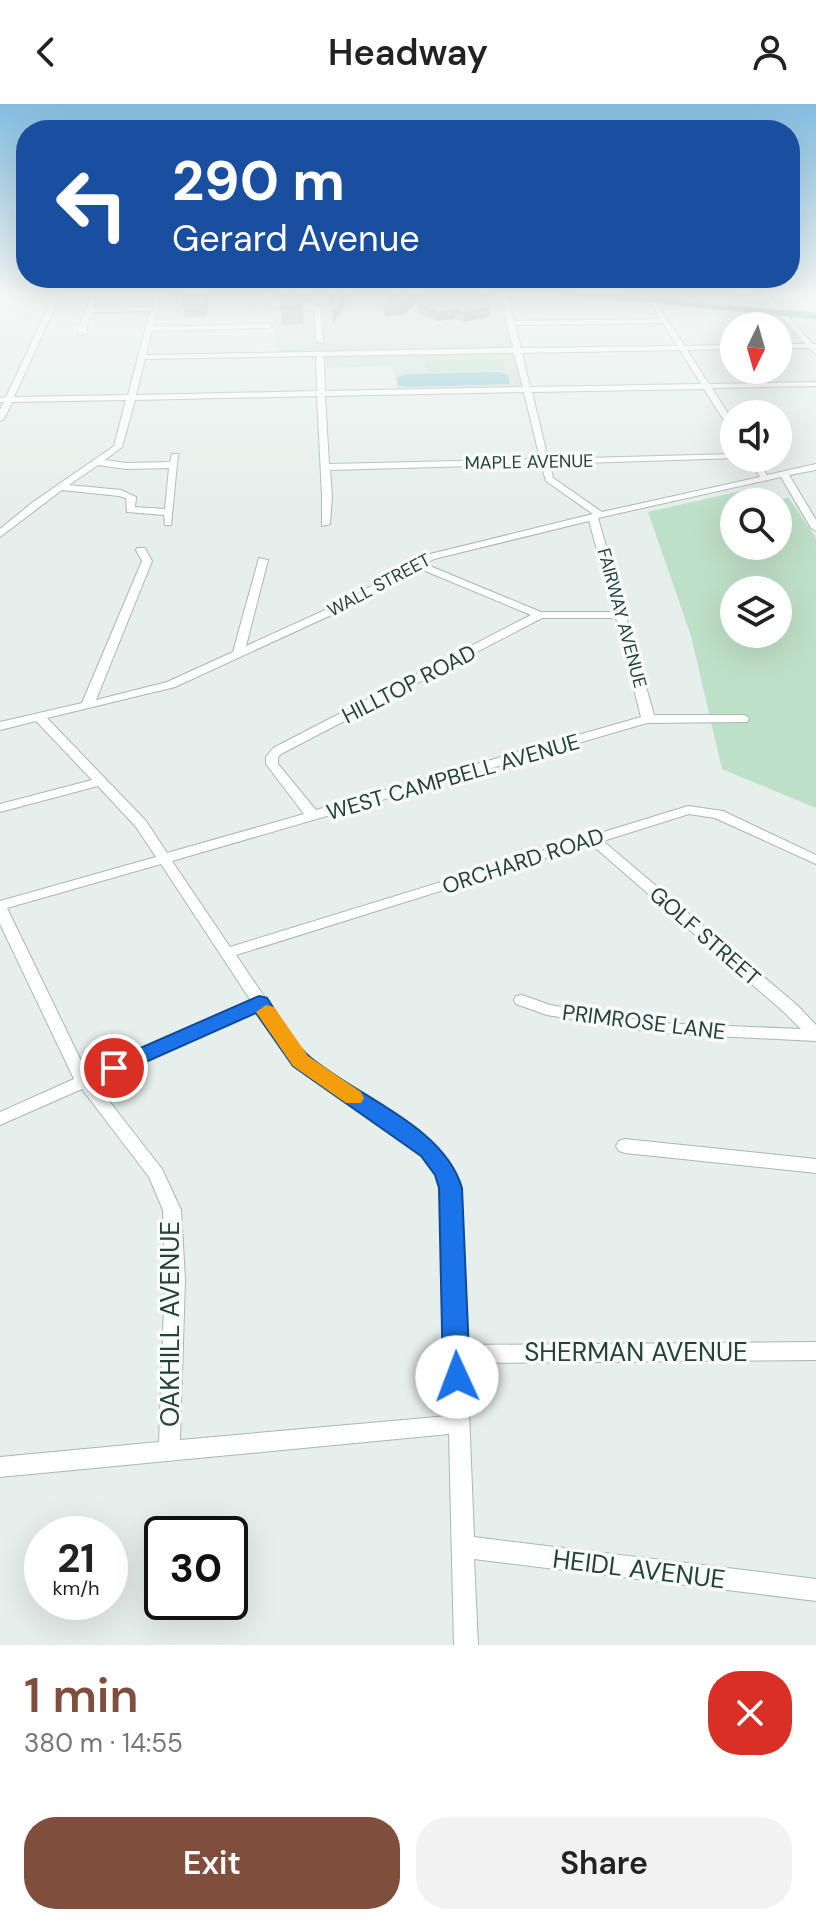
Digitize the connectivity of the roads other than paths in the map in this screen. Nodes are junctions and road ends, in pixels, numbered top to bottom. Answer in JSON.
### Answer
{"nodes":[{"id":1,"x":23,"y":364,"type":"edge"},
{"id":2,"x":140,"y":364,"type":"edge"},
{"id":3,"x":320,"y":364,"type":"edge"},
{"id":4,"x":521,"y":364,"type":"edge"},
{"id":5,"x":692,"y":364,"type":"edge"},
{"id":6,"x":816,"y":384,"type":"edge"},
{"id":7,"x":707,"y":386,"type":"junction"},
{"id":8,"x":527,"y":390,"type":"junction"},
{"id":9,"x":320,"y":394,"type":"junction"},
{"id":10,"x":132,"y":397,"type":"junction"},
{"id":11,"x":5,"y":400,"type":"edge"},
{"id":12,"x":720,"y":407,"type":"edge"},
{"id":13,"x":0,"y":419,"type":"edge"},
{"id":14,"x":720,"y":457,"type":"edge"},
{"id":15,"x":545,"y":461,"type":"junction"},
{"id":16,"x":98,"y":462,"type":"junction"},
{"id":17,"x":325,"y":467,"type":"junction"},
{"id":18,"x":815,"y":469,"type":"edge"},
{"id":19,"x":761,"y":472,"type":"edge"},
{"id":20,"x":784,"y":474,"type":"junction"},
{"id":21,"x":765,"y":478,"type":"junction"},
{"id":22,"x":60,"y":487,"type":"junction"},
{"id":23,"x":597,"y":516,"type":"junction"},
{"id":24,"x":325,"y":524,"type":"dead end"},
{"id":25,"x":816,"y":528,"type":"edge"},
{"id":26,"x":0,"y":534,"type":"edge"},
{"id":27,"x":141,"y":550,"type":"dead end"},
{"id":28,"x":263,"y":560,"type":"dead end"},
{"id":29,"x":416,"y":564,"type":"junction"},
{"id":30,"x":540,"y":615,"type":"junction"},
{"id":31,"x":620,"y":615,"type":"junction"},
{"id":32,"x":238,"y":655,"type":"junction"},
{"id":33,"x":87,"y":706,"type":"junction"},
{"id":34,"x":39,"y":717,"type":"junction"},
{"id":35,"x":646,"y":719,"type":"junction"},
{"id":36,"x":743,"y":719,"type":"dead end"},
{"id":37,"x":0,"y":726,"type":"edge"},
{"id":38,"x":100,"y":782,"type":"junction"},
{"id":39,"x":0,"y":808,"type":"edge"},
{"id":40,"x":313,"y":816,"type":"junction"},
{"id":41,"x":593,"y":839,"type":"junction"},
{"id":42,"x":165,"y":859,"type":"junction"},
{"id":43,"x":816,"y":860,"type":"edge"},
{"id":44,"x":0,"y":907,"type":"edge"},
{"id":45,"x":226,"y":953,"type":"junction"},
{"id":46,"x":522,"y":1000,"type":"dead end"},
{"id":47,"x":259,"y":1003,"type":"junction"},
{"id":48,"x":816,"y":1035,"type":"edge"},
{"id":49,"x":84,"y":1081,"type":"junction"},
{"id":50,"x":0,"y":1119,"type":"edge"},
{"id":51,"x":625,"y":1146,"type":"dead end"},
{"id":52,"x":816,"y":1166,"type":"edge"},
{"id":53,"x":816,"y":1351,"type":"edge"},
{"id":54,"x":456,"y":1354,"type":"junction"},
{"id":55,"x":459,"y":1424,"type":"junction"},
{"id":56,"x":169,"y":1451,"type":"junction"},
{"id":57,"x":0,"y":1467,"type":"edge"},
{"id":58,"x":463,"y":1547,"type":"junction"},
{"id":59,"x":816,"y":1590,"type":"edge"},
{"id":60,"x":466,"y":1645,"type":"edge"}],
"edges":[{"from":1,"to":11,"type":"street"},
{"from":2,"to":10,"type":"street"},
{"from":3,"to":9,"type":"street"},
{"from":4,"to":8,"type":"street"},
{"from":5,"to":7,"type":"street"},
{"from":6,"to":7,"type":"street"},
{"from":7,"to":8,"type":"street"},
{"from":7,"to":12,"type":"street"},
{"from":8,"to":9,"type":"street"},
{"from":8,"to":15,"type":"street"},
{"from":9,"to":10,"type":"street"},
{"from":9,"to":17,"type":"street"},
{"from":10,"to":11,"type":"street"},
{"from":10,"to":16,"type":"street"},
{"from":11,"to":13,"type":"street"},
{"from":14,"to":15,"type":"street","name":"MAPLE AVENUE"},
{"from":15,"to":17,"type":"street","name":"MAPLE AVENUE"},
{"from":15,"to":23,"type":"street"},
{"from":16,"to":22,"type":"street"},
{"from":16,"to":22,"type":"street"},
{"from":17,"to":24,"type":"street"},
{"from":18,"to":20,"type":"street","name":"WALL STREET"},
{"from":19,"to":21,"type":"street"},
{"from":20,"to":21,"type":"street","name":"WALL STREET"},
{"from":20,"to":25,"type":"street"},
{"from":21,"to":23,"type":"street","name":"WALL STREET"},
{"from":22,"to":26,"type":"street"},
{"from":23,"to":29,"type":"street","name":"WALL STREET"},
{"from":23,"to":31,"type":"street","name":"FAIRWAY AVENUE"},
{"from":27,"to":33,"type":"street"},
{"from":28,"to":32,"type":"street"},
{"from":29,"to":30,"type":"street"},
{"from":29,"to":32,"type":"street","name":"WALL STREET"},
{"from":30,"to":31,"type":"street","name":"HILLTOP ROAD"},
{"from":30,"to":40,"type":"street","name":"HILLTOP ROAD"},
{"from":31,"to":35,"type":"street","name":"FAIRWAY AVENUE"},
{"from":32,"to":33,"type":"street","name":"WALL STREET"},
{"from":33,"to":34,"type":"street","name":"WALL STREET"},
{"from":34,"to":37,"type":"street","name":"WALL STREET"},
{"from":34,"to":38,"type":"street"},
{"from":35,"to":36,"type":"street","name":"WEST CAMPBELL AVENUE"},
{"from":35,"to":40,"type":"street","name":"WEST CAMPBELL AVENUE"},
{"from":38,"to":39,"type":"street"},
{"from":38,"to":42,"type":"street"},
{"from":40,"to":42,"type":"street","name":"WEST CAMPBELL AVENUE"},
{"from":41,"to":43,"type":"street","name":"ORCHARD ROAD"},
{"from":41,"to":45,"type":"street","name":"ORCHARD ROAD"},
{"from":41,"to":48,"type":"street","name":"GOLF STREET"},
{"from":42,"to":44,"type":"street","name":"WEST CAMPBELL AVENUE"},
{"from":42,"to":45,"type":"street"},
{"from":44,"to":49,"type":"street","name":"OAKHILL AVENUE"},
{"from":45,"to":47,"type":"street"},
{"from":46,"to":48,"type":"street","name":"PRIMROSE LANE"},
{"from":47,"to":49,"type":"street"},
{"from":47,"to":54,"type":"street"},
{"from":49,"to":50,"type":"street"},
{"from":49,"to":56,"type":"street","name":"OAKHILL AVENUE"},
{"from":51,"to":52,"type":"street"},
{"from":53,"to":54,"type":"street","name":"SHERMAN AVENUE"},
{"from":54,"to":55,"type":"street"},
{"from":55,"to":56,"type":"street"},
{"from":55,"to":58,"type":"street"},
{"from":56,"to":57,"type":"street"},
{"from":58,"to":59,"type":"street","name":"HEIDL AVENUE"},
{"from":58,"to":60,"type":"street"}]}
